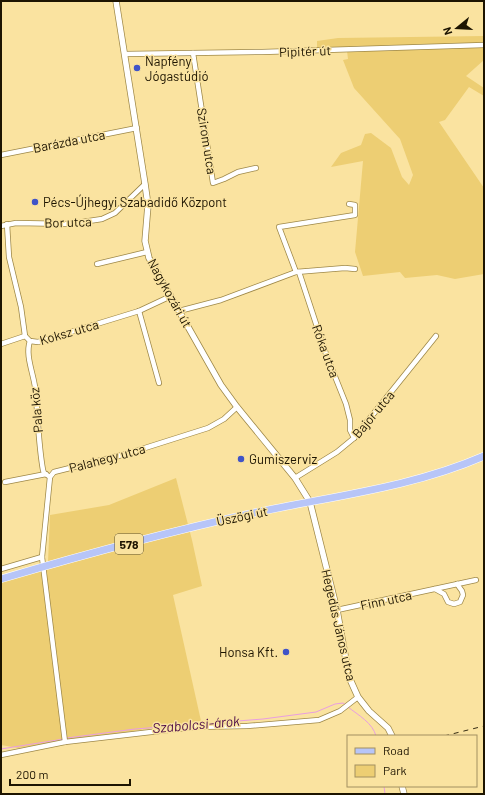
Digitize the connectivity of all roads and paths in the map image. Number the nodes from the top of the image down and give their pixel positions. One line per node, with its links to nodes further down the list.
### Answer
1 (117, 1): 4 (street, Nagykozári út)
2 (484, 45): 3 (street, Pipitér út)
3 (193, 53): 4 (street, Pipitér út); 7 (street, Szirom utca)
4 (125, 54): 5 (street, Nagykozári út)
5 (137, 128): 6 (street, Barázda utca); 8 (street, Nagykozári út)
6 (1, 155)
7 (256, 168)
8 (145, 184): 10 (street, Bor utca); 12 (street, Nagykozári út)
9 (349, 204): 15 (street, Róka utca)
10 (7, 224): 11 (street, Bor utca); 19 (street)
11 (1, 226)
12 (147, 252): 13 (street); 16 (street, Nagykozári út)
13 (97, 264)
14 (355, 269): 15 (street)
15 (298, 272): 17 (street); 25 (street, Róka utca)
16 (171, 296): 17 (street, Nagykozári út); 18 (street, Koksz utca)
17 (179, 311): 24 (street, Nagykozári út)
18 (139, 312): 21 (street, Koksz utca); 23 (street)
19 (25, 336): 21 (street, Koksz utca); 22 (street, Koksz utca)
20 (436, 336): 25 (street, Bajor utca)
21 (30, 341): 27 (street, Pala köz)
22 (1, 344)
23 (159, 383)
24 (237, 407): 27 (street, Palahegy utca); 28 (street, Nagykozári út)
25 (354, 438): 28 (street, Bajor utca)
26 (484, 456): 30 (main road, Üszögi út / 578)
27 (48, 475): 29 (street, Palahegy utca); 31 (street)
28 (295, 478): 30 (street, Nagykozári út)
29 (5, 482)
30 (310, 502): 32 (main road, Üszögi út / 578); 38 (street, Hegedűs János utca)
31 (42, 557): 32 (street); 33 (street)
32 (43, 566): 34 (main road, Üszögi út / 578); 41 (street)
33 (1, 568)
34 (1, 579)
35 (476, 580): 36 (street, Finn utca)
36 (457, 584): 37 (street, Finn utca); 37 (street)
37 (435, 589): 38 (street, Finn utca)
38 (336, 610): 39 (street, Hegedűs János utca)
39 (358, 696): 40 (street, Hegedűs János utca); 41 (street)
40 (392, 735)
41 (64, 740): 42 (street)
42 (1, 755)

